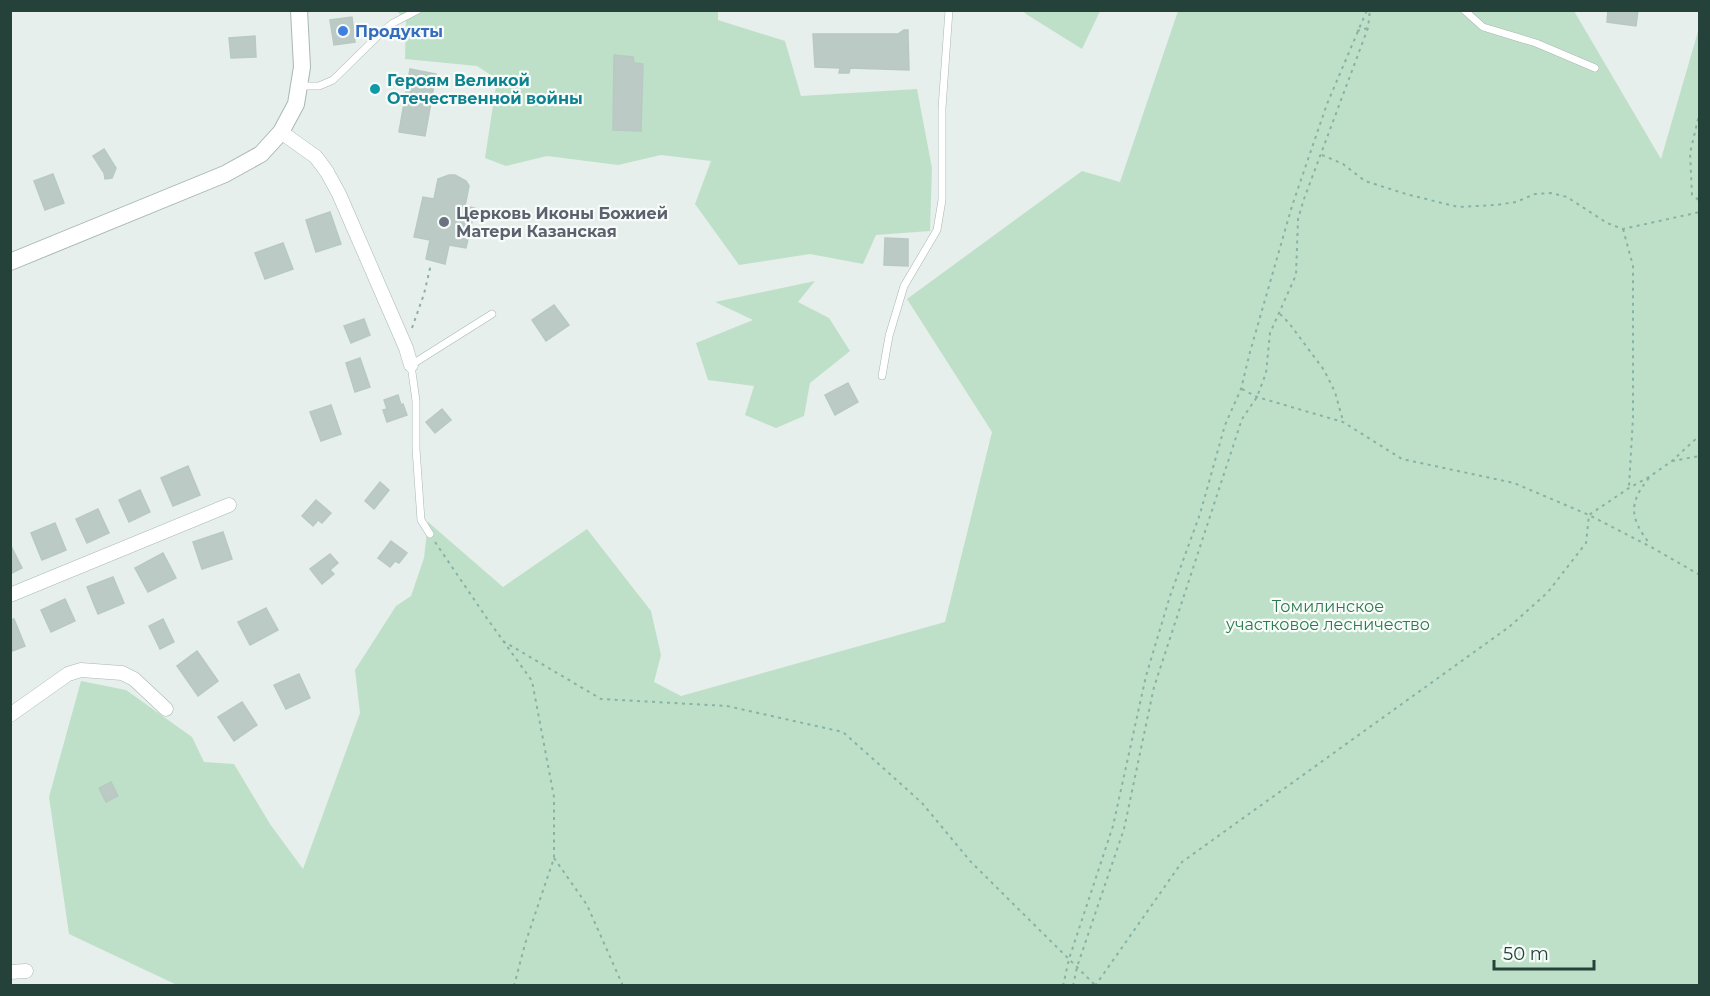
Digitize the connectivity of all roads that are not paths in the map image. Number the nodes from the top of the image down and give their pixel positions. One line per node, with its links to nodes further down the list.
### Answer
1 (299, 10): 6 (street)
2 (418, 10): 6 (lane)
3 (949, 10): 11 (lane)
4 (1464, 10): 5 (lane)
5 (1595, 68)
6 (300, 86): 7 (street)
7 (281, 132): 8 (street); 10 (street)
8 (10, 261)
9 (492, 314): 10 (lane)
10 (411, 365): 13 (lane)
11 (882, 376)
12 (229, 505): 14 (street)
13 (430, 534)
14 (10, 595)
15 (166, 709): 16 (street)
16 (10, 715)
17 (26, 971): 18 (street)
18 (10, 972)

